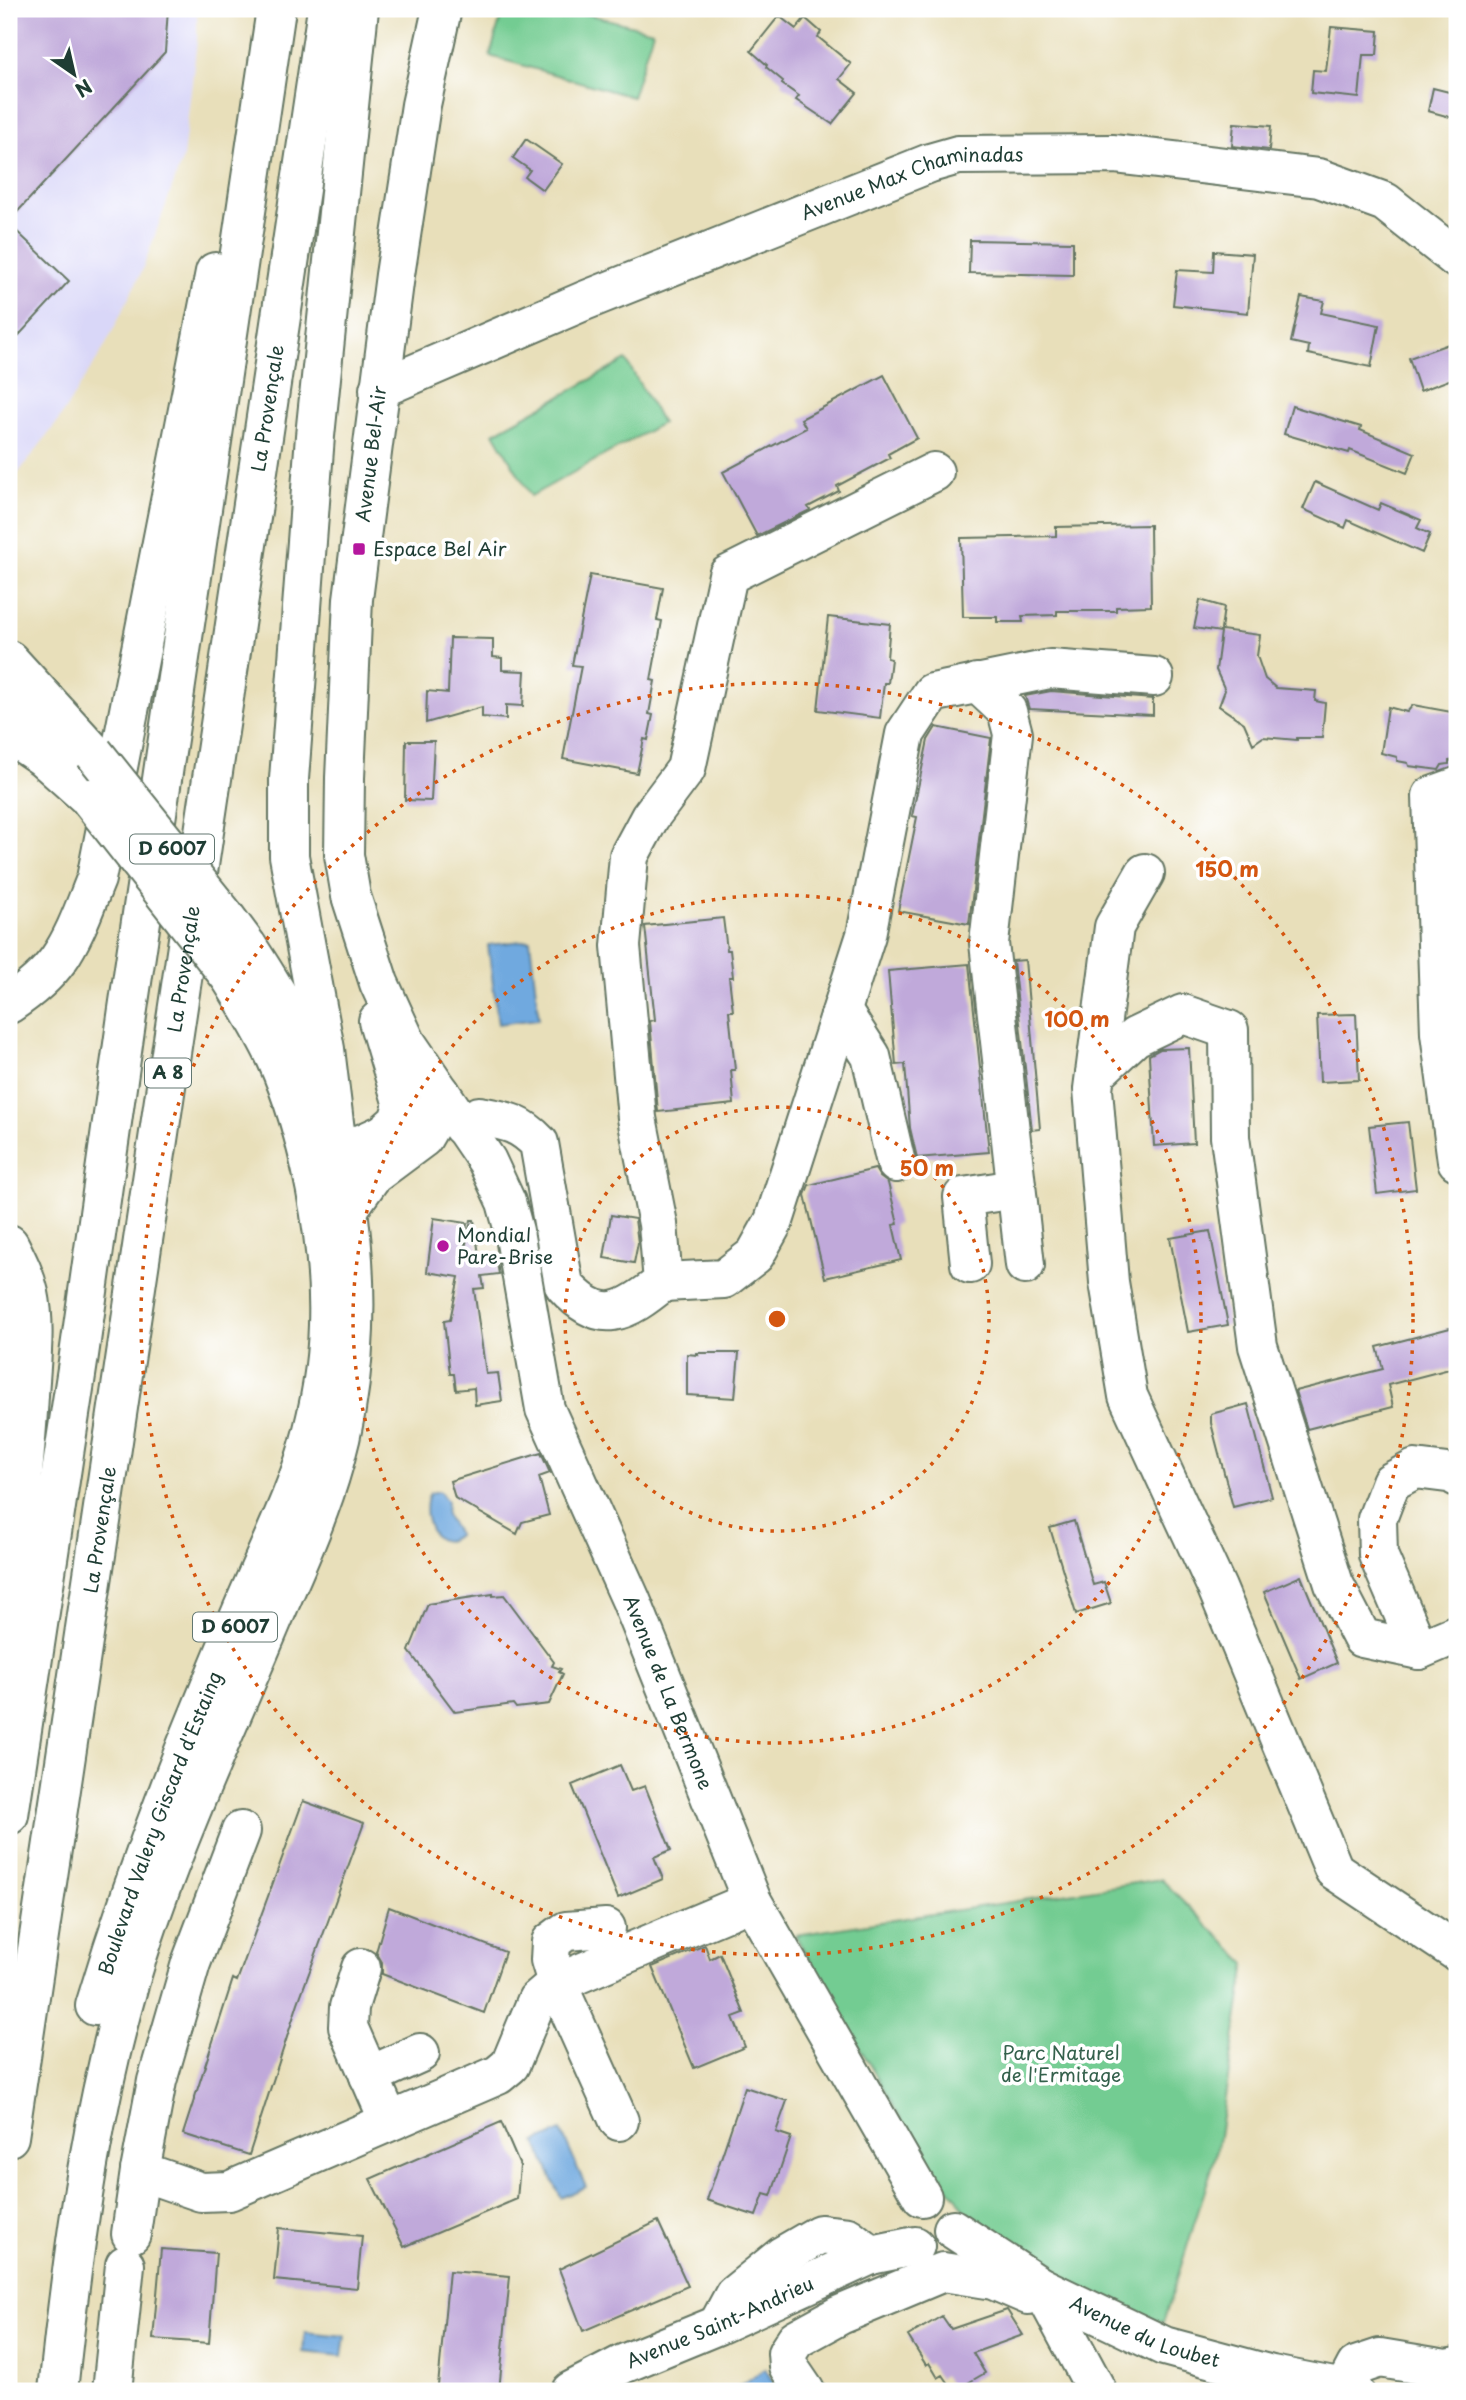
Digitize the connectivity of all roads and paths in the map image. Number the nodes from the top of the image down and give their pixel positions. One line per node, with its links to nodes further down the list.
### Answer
1 (270, 9): 20 (main road)
2 (276, 9): 40 (main road, A 8)
3 (327, 9): 51 (main road, La Provençale / A 8)
4 (359, 9): 25 (main road)
5 (442, 9): 7 (main road, Avenue Bel-Air)
6 (1457, 259): 7 (main road, Avenue Max Chaminadas)
7 (379, 389): 18 (main road, Avenue Bel-Air)
8 (934, 472): 35 (main road)
9 (9, 660): 17 (main road, D 6007, bridge)
10 (1154, 677): 11 (main road)
11 (977, 683): 21 (main road); 30 (main road)
12 (9, 701): 15 (main road, D 6007)
13 (9, 734): 15 (main road)
14 (1457, 787): 19 (main road)
15 (89, 798): 17 (main road, D 6007, bridge)
16 (1145, 873): 22 (main road)
17 (239, 962): 25 (main road, D 6007); 60 (main road, Boulevard Valery Giscard d'Estaing / D 6007)
18 (379, 984): 23 (main road, Avenue Bel-Air); 25 (main road, Avenue Bel-Air)
19 (1448, 986): 28 (main road)
20 (9, 1004)
21 (842, 1011): 29 (main road); 35 (main road)
22 (1095, 1074): 38 (main road); 44 (main road)
23 (440, 1093): 24 (main road, Avenue Bel-Air); 26 (main road)
24 (462, 1126): 27 (main road, Avenue de La Bermone); 35 (main road)
25 (337, 1147): 31 (main road, D 6007)
26 (395, 1161): 27 (main road); 31 (main road)
27 (487, 1161): 42 (main road, Avenue de La Bermone)
28 (1457, 1161)
29 (896, 1163)
30 (1016, 1189): 33 (main road); 34 (main road)
31 (347, 1211): 61 (main road, Boulevard Valery Giscard d'Estaing / D 6007)
32 (9, 1244): 39 (main road)
33 (970, 1264)
34 (1025, 1265)
35 (663, 1282)
36 (1457, 1477): 38 (main road)
37 (1457, 1634): 38 (main road)
38 (1419, 1650)
39 (9, 1684)
40 (9, 1815)
41 (241, 1831): 52 (main road)
42 (752, 1901): 46 (main road); 53 (main road, Avenue de La Bermone)
43 (606, 1928): 46 (main road)
44 (1457, 1952)
45 (361, 1968): 48 (main road)
46 (556, 1983): 49 (main road); 50 (main road)
47 (420, 2053): 48 (main road)
48 (369, 2076): 49 (main road)
49 (389, 2121): 52 (main road)
50 (619, 2121)
51 (9, 2137)
52 (140, 2171): 62 (main road)
53 (913, 2220): 54 (main road, Avenue Saint-Andrieu); 58 (main road, Avenue Saint-Andrieu)
54 (953, 2229): 55 (main road, Avenue du Loubet)
55 (1045, 2295): 57 (main road, Avenue du Loubet); 63 (main road); 64 (main road)
56 (1457, 2367): 59 (main road)
57 (1274, 2383): 59 (main road, Avenue du Loubet)
58 (578, 2389)
59 (1349, 2390)
60 (32, 2391)
61 (58, 2391)
62 (112, 2391)
63 (805, 2391)
64 (1097, 2391)

